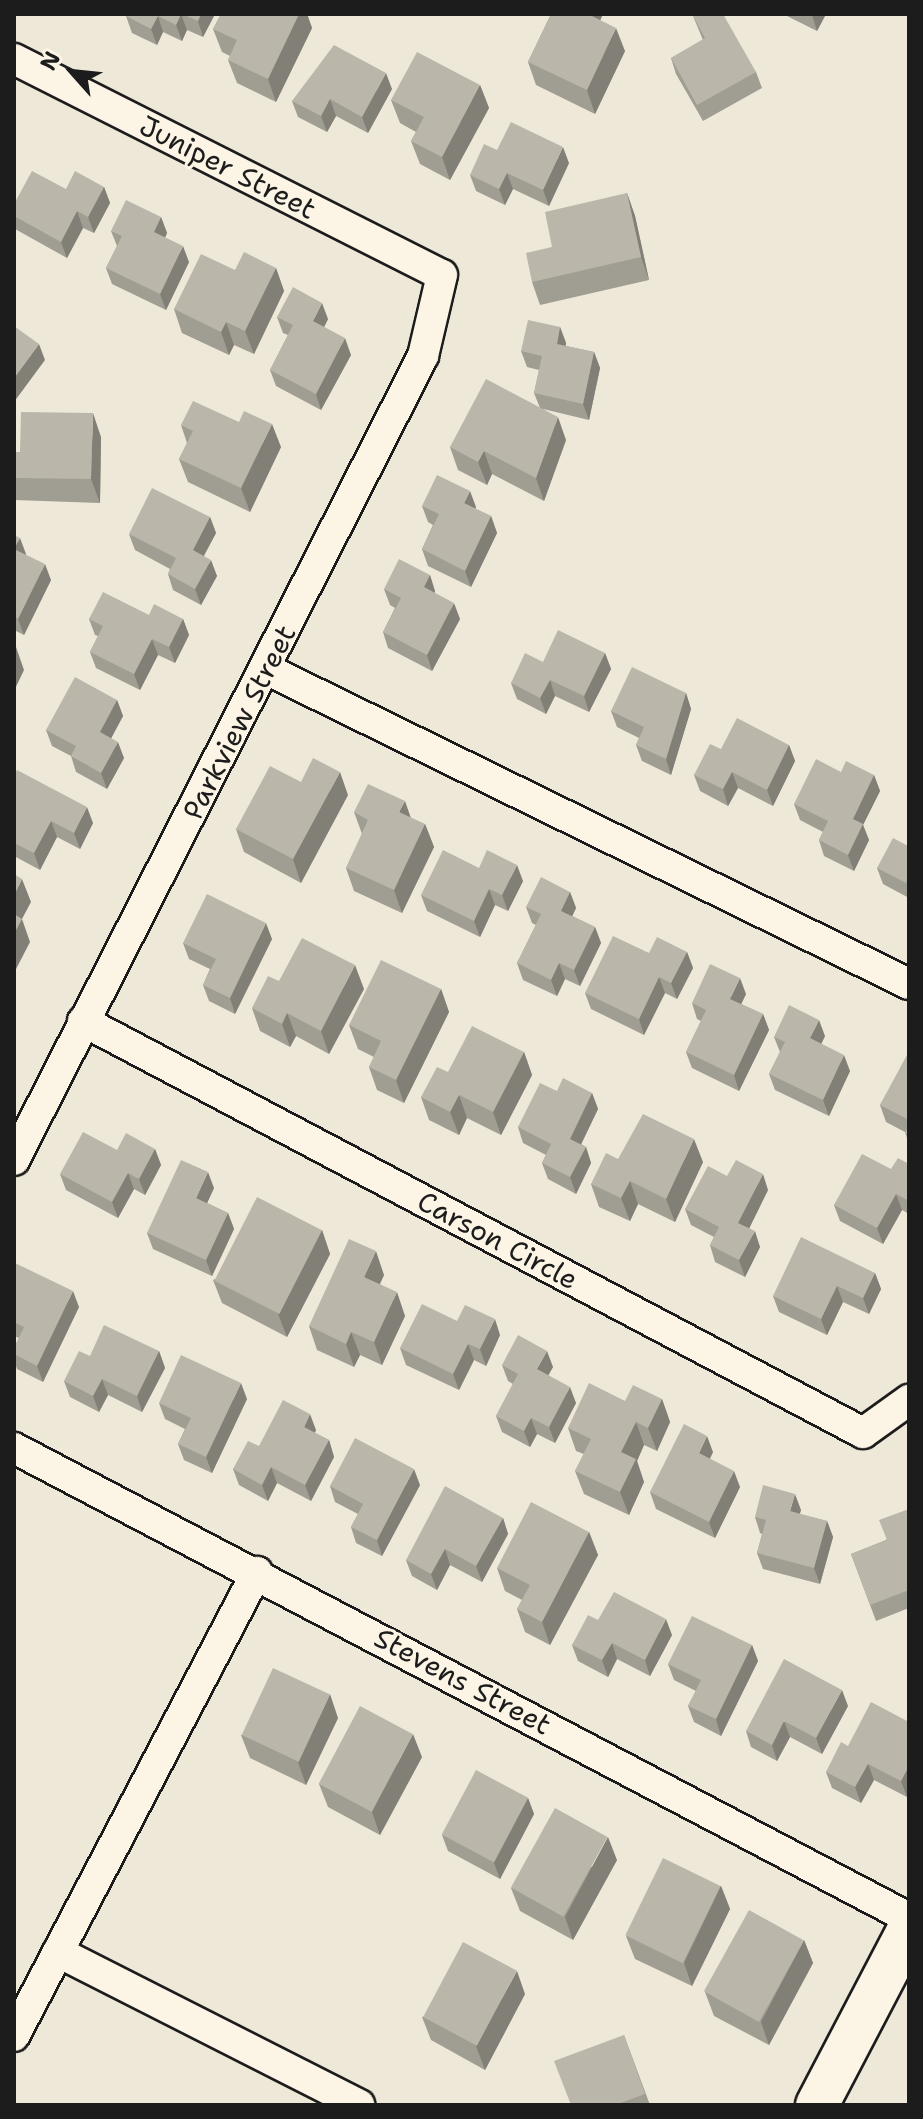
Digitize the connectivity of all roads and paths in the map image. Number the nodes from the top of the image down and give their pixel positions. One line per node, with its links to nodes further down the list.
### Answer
1 (14, 59): 2 (street, Juniper Street)
2 (442, 275): 3 (street, Parkview Street)
3 (268, 670): 4 (street); 5 (street, Parkview Street)
4 (909, 984)
5 (83, 1021): 6 (street, Parkview Street); 7 (street, Carson Circle)
6 (14, 1160)
7 (909, 1400)
8 (14, 1448): 9 (street, Stevens Street)
9 (257, 1572): 10 (street, Stevens Street); 12 (street)
10 (909, 1918)
11 (909, 1929): 15 (street)
12 (58, 1952): 13 (street); 14 (street)
13 (14, 2036)
14 (359, 2105)
15 (817, 2105)

